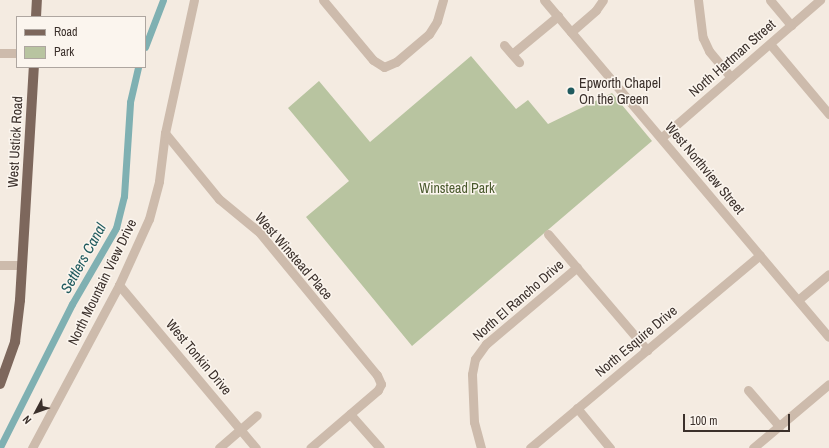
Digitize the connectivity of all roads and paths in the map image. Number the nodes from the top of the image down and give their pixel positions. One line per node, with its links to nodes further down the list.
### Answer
1 (37, 0): 10 (main road)
2 (194, 0): 23 (street, North Mountain View Drive)
3 (323, 0): 4 (street)
4 (442, 0)
5 (544, 0): 11 (street, West Northview Street)
6 (604, 0): 13 (street)
7 (698, 0): 21 (street)
8 (770, 0): 12 (street)
9 (820, 0): 12 (street, North Hartman Street)
10 (36, 16)
11 (558, 16): 13 (street, West Northview Street); 18 (street)
12 (791, 25): 14 (street, North Hartman Street)
13 (571, 32): 24 (street, West Northview Street)
14 (770, 44): 21 (street, North Hartman Street); 22 (street)
15 (504, 45): 18 (street)
16 (0, 52): 17 (street)
17 (16, 54)
18 (512, 54): 19 (street)
19 (519, 62)
20 (34, 68): 28 (main road, West Ustick Road)
21 (732, 77): 24 (street, North Hartman Street)
22 (829, 114)
23 (165, 133): 31 (street, North Mountain View Drive); 39 (street, West Winstead Place)
24 (661, 138): 26 (street, West Northview Street)
25 (548, 234): 29 (street)
26 (760, 255): 32 (street, West Northview Street); 34 (street, North Esquire Drive)
27 (0, 265): 28 (street)
28 (22, 265): 35 (main road, West Ustick Road)
29 (577, 267): 34 (street); 48 (street, North El Rancho Drive)
30 (829, 274): 32 (street)
31 (118, 285): 42 (street, West Tonkin Drive); 43 (street, North Mountain View Drive)
32 (798, 300): 33 (street, West Northview Street)
33 (829, 337)
34 (647, 350): 38 (street, North Esquire Drive)
35 (0, 384)
36 (829, 384): 41 (street)
37 (748, 390): 41 (street)
38 (577, 408): 49 (street, North Esquire Drive); 50 (street)
39 (350, 414): 46 (street); 47 (street)
40 (258, 415): 42 (street)
41 (779, 426): 51 (street)
42 (241, 429): 44 (street); 45 (street, West Tonkin Drive)
43 (32, 448)
44 (219, 448)
45 (256, 448)
46 (310, 448)
47 (380, 448)
48 (481, 448)
49 (530, 448)
50 (610, 448)
51 (753, 448)

